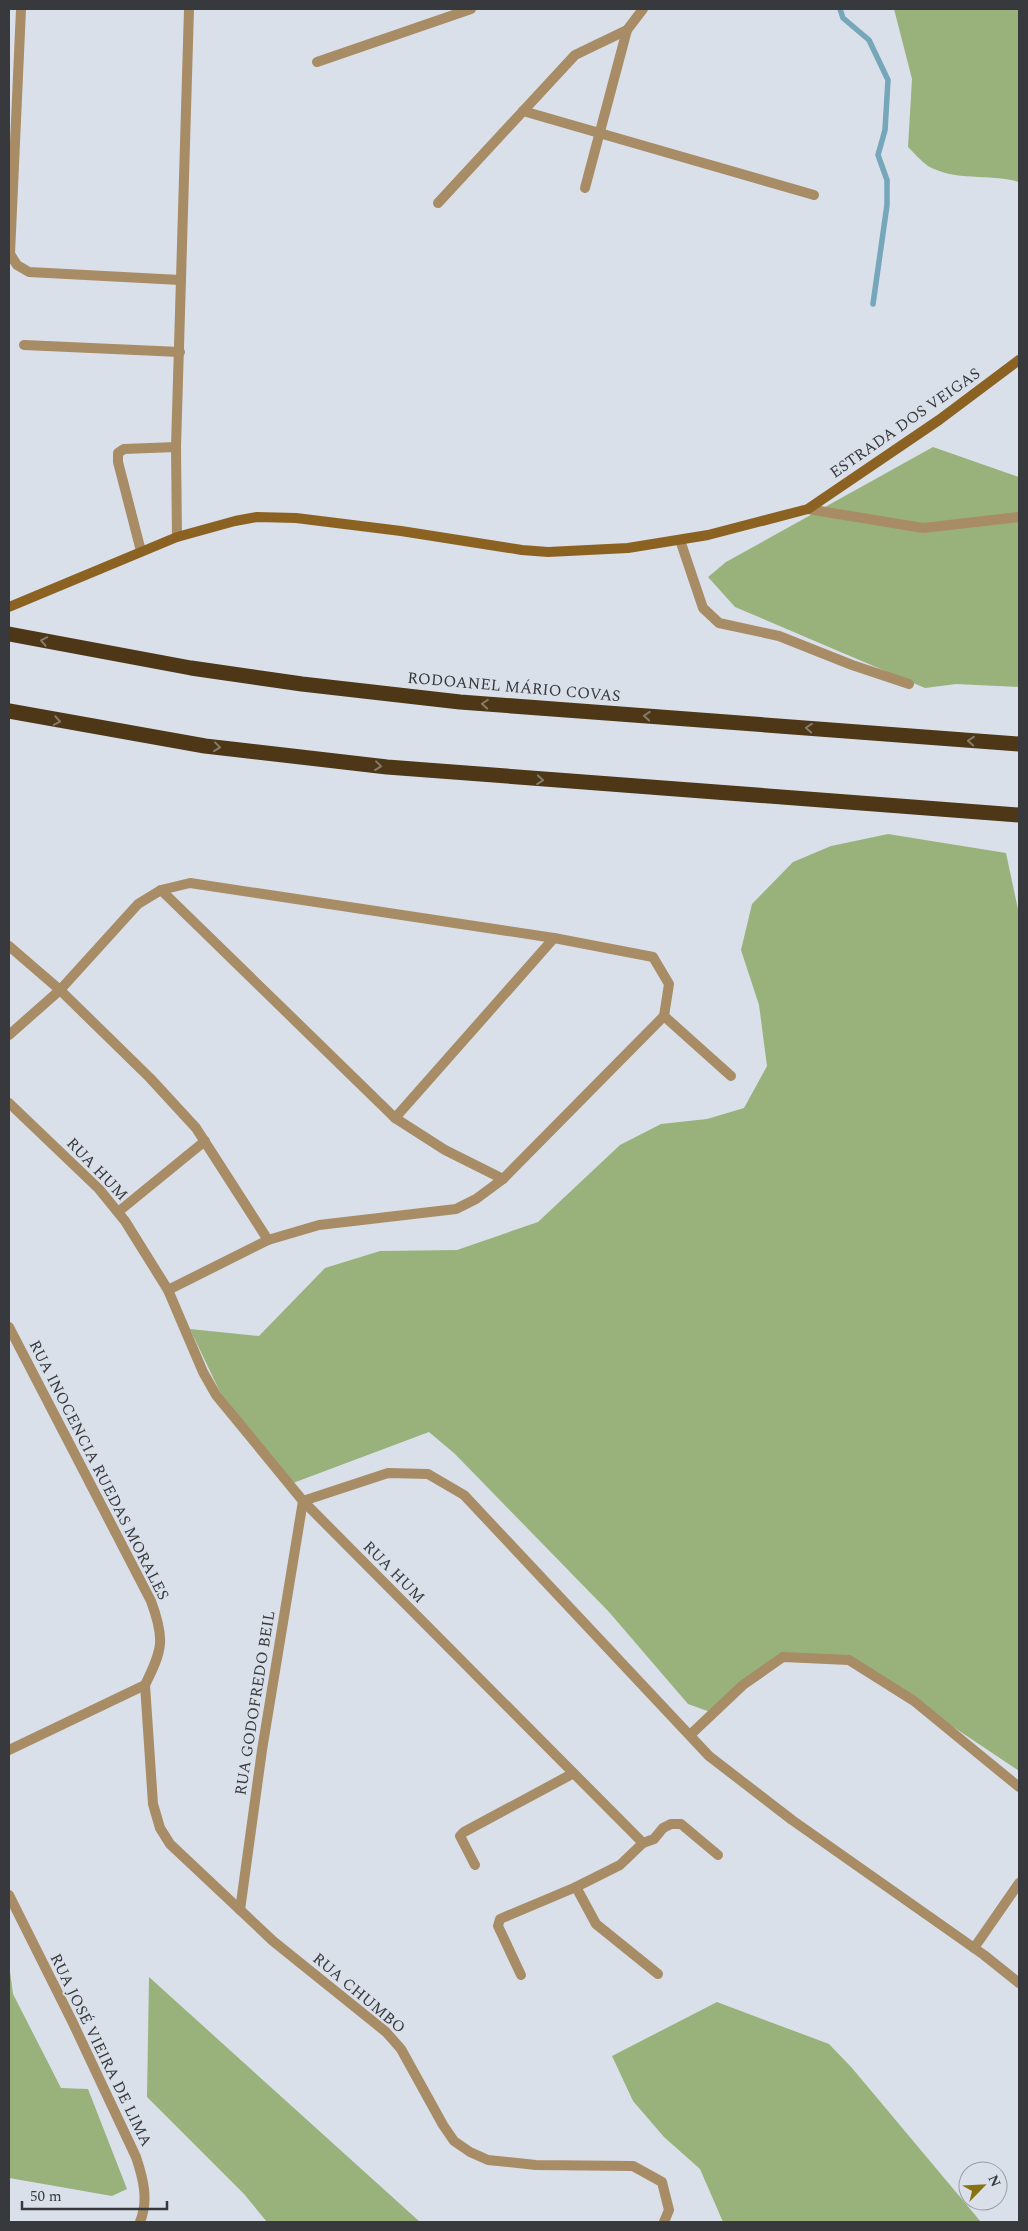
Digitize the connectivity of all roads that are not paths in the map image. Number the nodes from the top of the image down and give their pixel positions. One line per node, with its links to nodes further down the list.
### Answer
1 (21, 9): 12 (street)
2 (189, 9): 12 (street)
3 (471, 9): 6 (street)
4 (643, 9): 5 (street)
5 (627, 30): 7 (street); 8 (street)
6 (317, 62)
7 (524, 111): 8 (street); 11 (street)
8 (599, 132): 9 (street); 10 (street)
9 (585, 188)
10 (814, 194)
11 (438, 203)
12 (180, 280): 14 (street)
13 (24, 345): 14 (street)
14 (180, 352): 16 (street)
15 (1019, 360): 17 (street, ESTRADA DOS VEIGAS)
16 (176, 447): 19 (street); 21 (street)
17 (808, 509): 18 (street); 20 (street, ESTRADA DOS VEIGAS)
18 (1019, 517)
19 (177, 537): 20 (street, ESTRADA DOS VEIGAS); 21 (street, ESTRADA DOS VEIGAS)
20 (680, 540): 24 (street)
21 (141, 551): 22 (street, ESTRADA DOS VEIGAS)
22 (9, 607)
23 (9, 634): 26 (highway, RODOANEL MÁRIO COVAS, one-way to 23)
24 (909, 684)
25 (9, 711): 27 (highway, one-way to 27)
26 (1019, 744)
27 (1019, 815)
28 (161, 890): 29 (street); 31 (street); 36 (street)
29 (554, 938): 32 (street); 36 (street)
30 (9, 946): 31 (street)
31 (60, 990): 33 (street); 37 (street)
32 (664, 1016): 34 (street); 38 (street)
33 (9, 1034)
34 (731, 1076)
35 (9, 1103): 39 (street, RUA HUM)
36 (395, 1118): 38 (street)
37 (205, 1141): 39 (street); 40 (street)
38 (502, 1180): 40 (street)
39 (118, 1212): 41 (street, RUA HUM)
40 (268, 1240): 41 (street)
41 (168, 1290): 43 (street, RUA HUM)
42 (9, 1327): 44 (street, RUA INOCENCIA RUEDAS MORALES)
43 (302, 1501): 45 (street); 47 (street, RUA HUM); 55 (street, RUA GODOFREDO BEIL)
44 (145, 1685): 46 (street); 55 (street, RUA CHUMBO)
45 (690, 1735): 48 (street); 56 (street)
46 (9, 1750)
47 (572, 1774): 49 (street, RUA HUM); 51 (street)
48 (1019, 1787)
49 (643, 1843): 50 (street); 53 (street)
50 (718, 1855)
51 (475, 1865)
52 (1019, 1883): 56 (street)
53 (576, 1887): 57 (street); 58 (street)
54 (9, 1895): 60 (street, RUA JOSÉ VIEIRA DE LIMA)
55 (240, 1910): 61 (street, RUA CHUMBO)
56 (974, 1948): 59 (street)
57 (658, 1974)
58 (521, 1975)
59 (1019, 1983)
60 (140, 2222)
61 (664, 2222)

